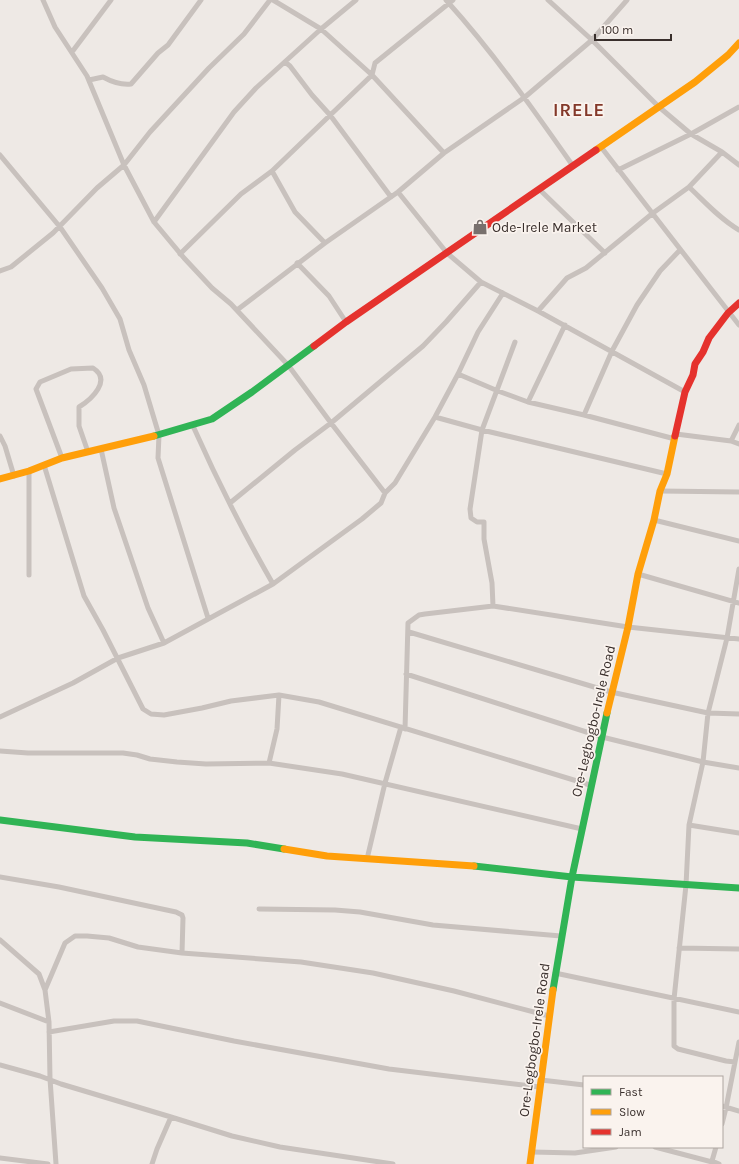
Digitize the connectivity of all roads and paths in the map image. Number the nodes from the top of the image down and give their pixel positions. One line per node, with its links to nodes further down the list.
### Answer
1 (43, 0): 13 (street)
2 (111, 0): 13 (street)
3 (200, 0): 16 (street)
4 (270, 0): 26 (street)
5 (273, 0): 10 (street)
6 (356, 0): 10 (street)
7 (548, 0): 11 (street)
8 (626, 0): 11 (street)
9 (449, 1): 15 (street); 17 (street)
10 (321, 29): 14 (street); 15 (street)
11 (592, 40): 17 (street); 18 (street)
12 (739, 43): 18 (street)
13 (72, 52): 16 (street)
14 (285, 62): 20 (street); 36 (street)
15 (372, 75): 20 (street); 24 (street)
16 (89, 80): 26 (street)
17 (525, 97): 24 (street); 28 (street)
18 (659, 107): 21 (street); 22 (street)
19 (739, 107): 21 (street)
20 (330, 115): 30 (street); 34 (street)
21 (691, 134): 23 (street); 29 (street)
22 (601, 147): 28 (street); 29 (street)
23 (722, 152): 27 (street); 31 (street)
24 (444, 153): 33 (street)
25 (0, 155): 37 (street)
26 (124, 165): 36 (street); 37 (street)
27 (739, 165)
28 (573, 166): 32 (street)
29 (618, 170): 35 (street)
30 (272, 171): 39 (street); 43 (street)
31 (689, 187): 35 (street); 38 (street)
32 (540, 190): 41 (street); 42 (street)
33 (398, 192): 34 (street); 41 (street)
34 (391, 197): 39 (street)
35 (653, 213): 40 (street); 42 (street)
36 (154, 222): 43 (street)
37 (60, 227): 45 (street); 68 (street)
38 (739, 230)
39 (325, 242): 44 (street)
40 (680, 250): 51 (street); 56 (street)
41 (447, 253): 46 (street); 52 (street)
42 (605, 253): 50 (street)
43 (180, 254): 49 (street)
44 (296, 263): 49 (street); 52 (street)
45 (0, 270)
46 (481, 282): 47 (street); 64 (street)
47 (503, 293): 50 (street); 58 (street)
48 (739, 303): 51 (street, Ore-Legbogbo-Irele Road)
49 (237, 310): 57 (street)
50 (538, 311): 53 (street)
51 (728, 313): 54 (street); 60 (street, Ore-Legbogbo-Irele Road)
52 (346, 322): 57 (street)
53 (565, 326): 56 (street); 61 (street)
54 (739, 326)
55 (515, 342): 59 (street)
56 (612, 351): 60 (street); 62 (street)
57 (288, 365): 64 (street); 66 (street)
58 (458, 374): 59 (street); 63 (street)
59 (498, 391): 61 (street); 67 (street)
60 (685, 392): 70 (street, Ore-Legbogbo-Irele Road)
61 (528, 402): 62 (street)
62 (584, 415): 70 (street)
63 (435, 417): 67 (street); 83 (street)
64 (331, 423): 83 (street); 84 (street)
65 (739, 425): 71 (street)
66 (193, 426): 68 (street); 84 (street)
67 (482, 430): 78 (street); 93 (street)
68 (159, 435): 73 (street); 94 (street)
69 (0, 436): 79 (street)
70 (675, 436): 71 (street); 78 (street, Ore-Legbogbo-Irele Road)
71 (731, 441): 72 (street)
72 (739, 444)
73 (101, 448): 74 (street); 99 (street)
74 (88, 452): 75 (street); 75 (street)
75 (62, 458): 76 (street)
76 (44, 466): 77 (street); 100 (street)
77 (28, 471): 79 (street); 89 (street)
78 (667, 474): 81 (street, Ore-Legbogbo-Irele Road)
79 (14, 476): 80 (street)
80 (0, 479)
81 (660, 490): 82 (street); 85 (street, Ore-Legbogbo-Irele Road)
82 (739, 492)
83 (385, 493): 90 (street)
84 (230, 503): 90 (street)
85 (654, 520): 86 (street); 88 (street, Ore-Legbogbo-Irele Road)
86 (739, 541)
87 (739, 569): 91 (street)
88 (638, 574): 91 (street); 95 (street, Ore-Legbogbo-Irele Road)
89 (29, 575)
90 (273, 584): 94 (street)
91 (733, 601): 92 (street); 97 (street)
92 (739, 603)
93 (493, 606): 95 (street); 96 (street)
94 (208, 618): 99 (street)
95 (628, 627): 97 (street); 102 (street, Ore-Legbogbo-Irele Road)
96 (409, 632): 101 (street); 102 (street)
97 (727, 638): 98 (street); 104 (street)
98 (739, 639)
99 (164, 643): 100 (street)
100 (118, 658): 103 (street); 106 (street)
101 (406, 674): 107 (street); 108 (street)
102 (611, 692): 104 (street); 108 (street, Ore-Legbogbo-Irele Road)
103 (279, 696): 107 (street); 111 (street)
104 (708, 713): 105 (street); 110 (street)
105 (739, 714)
106 (0, 717)
107 (403, 728): 113 (street); 114 (street)
108 (602, 737): 110 (street); 114 (street, Ore-Legbogbo-Irele Road)
109 (0, 751): 111 (street)
110 (703, 762): 112 (street); 116 (street)
111 (269, 763): 113 (street)
112 (739, 768)
113 (385, 784): 117 (street); 119 (street)
114 (590, 785): 117 (street, Ore-Legbogbo-Irele Road)
115 (0, 822): 119 (street)
116 (689, 825): 118 (street); 122 (street)
117 (582, 829): 120 (street, Ore-Legbogbo-Irele Road)
118 (739, 833)
119 (367, 858): 120 (street)
120 (572, 876): 122 (street); 125 (street, Ore-Legbogbo-Irele Road)
121 (0, 877): 129 (street)
122 (686, 885): 123 (street); 127 (street)
123 (739, 888)
124 (260, 909): 125 (street)
125 (561, 936): 130 (street, Ore-Legbogbo-Irele Road)
126 (0, 940): 131 (street)
127 (679, 948): 128 (street); 132 (street)
128 (739, 949)
129 (182, 953): 131 (street); 135 (street)
130 (555, 973): 132 (street); 135 (street, Ore-Legbogbo-Irele Road)
131 (45, 990): 136 (street)
132 (674, 999): 134 (street); 139 (street)
133 (0, 1003): 136 (street)
134 (739, 1012)
135 (549, 1016): 142 (street, Ore-Legbogbo-Irele Road)
136 (49, 1022): 137 (street)
137 (49, 1032): 141 (street); 144 (street)
138 (739, 1042): 139 (street)
139 (735, 1062): 145 (street)
140 (0, 1065): 141 (street)
141 (50, 1079): 147 (street); 155 (street)
142 (541, 1080): 143 (street); 144 (street, Ore-Legbogbo-Irele Road)
143 (583, 1085)
144 (540, 1087): 151 (street, Ore-Legbogbo-Irele Road)
145 (724, 1107): 146 (street)
146 (739, 1111)
147 (171, 1117): 156 (street); 157 (street)
148 (609, 1148): 151 (street)
149 (659, 1148): 153 (street)
150 (716, 1148): 153 (street)
151 (532, 1152): 158 (street, Ore-Legbogbo-Irele Road)
152 (0, 1158): 154 (street)
153 (712, 1162): 159 (street)
154 (48, 1164)
155 (56, 1164)
156 (152, 1164)
157 (393, 1164)
158 (530, 1164)
159 (719, 1164)

